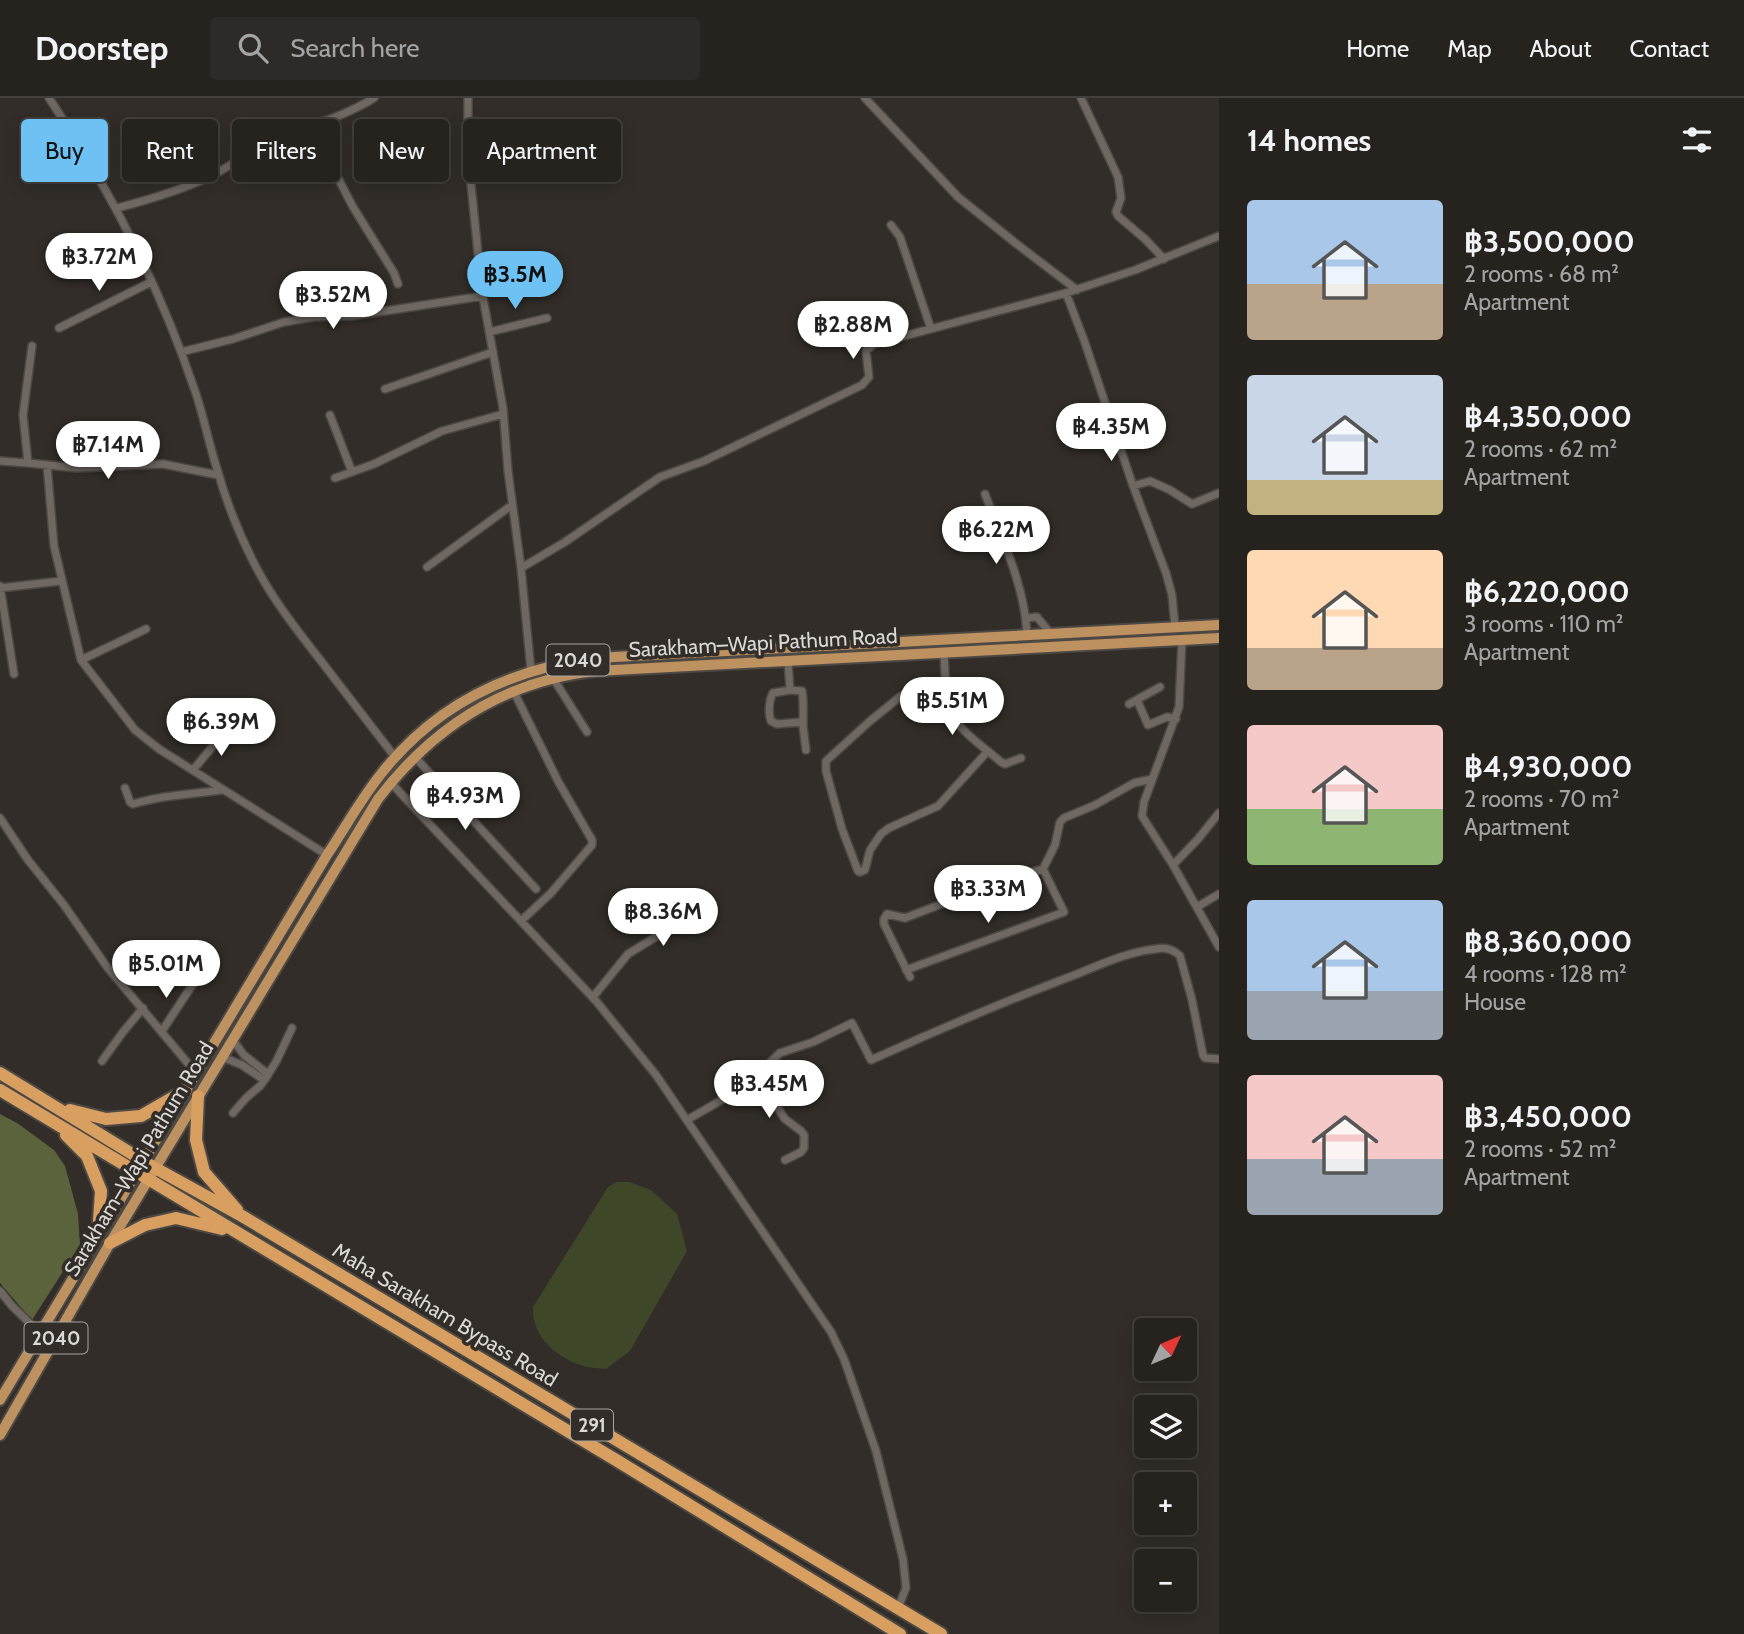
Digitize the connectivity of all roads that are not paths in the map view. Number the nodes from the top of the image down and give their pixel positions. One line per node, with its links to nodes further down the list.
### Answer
1 (49, 98): 6 (street)
2 (374, 98): 7 (street)
3 (468, 98): 19 (street)
4 (865, 98): 17 (street)
5 (1081, 98): 14 (street)
6 (63, 119)
7 (330, 119)
8 (232, 163): 11 (street)
9 (340, 181): 16 (street)
10 (101, 182): 11 (street)
11 (117, 208): 15 (street)
12 (891, 225): 22 (street)
13 (1219, 236): 14 (street)
14 (1164, 258): 17 (street)
15 (151, 282): 21 (street); 25 (street)
16 (398, 284)
17 (1077, 290): 18 (street)
18 (1066, 293): 22 (street); 36 (street)
19 (483, 296): 23 (street); 25 (street)
20 (547, 318): 23 (street)
21 (59, 328)
22 (931, 329): 41 (street)
23 (489, 332): 26 (street)
24 (32, 346): 31 (street)
25 (181, 352): 34 (street)
26 (493, 352): 27 (street); 28 (street)
27 (385, 389)
28 (503, 414): 33 (street); 39 (street)
29 (330, 415): 33 (street)
30 (0, 461): 31 (street)
31 (28, 463): 32 (street)
32 (47, 465): 34 (street); 42 (street)
33 (352, 472): 35 (street)
34 (218, 475): 73 (street)
35 (335, 478)
36 (1133, 485): 37 (street); 46 (street)
37 (1219, 492)
38 (985, 494): 44 (street)
39 (512, 505): 40 (street); 41 (street)
40 (427, 567)
41 (521, 568): 57 (street)
42 (61, 581): 43 (street); 55 (street)
43 (0, 587): 58 (street)
44 (1026, 618): 48 (street); 49 (street)
45 (1219, 625): 46 (main road, Sarakham–Wapi Pathum Road)
46 (1178, 627): 48 (main road, Sarakham–Wapi Pathum Road / 2040)
47 (146, 629): 55 (street)
48 (1051, 634): 49 (main road, Sarakham–Wapi Pathum Road / 2040)
49 (1027, 635): 52 (main road, Sarakham–Wapi Pathum Road / 2040)
50 (1219, 638): 51 (main road, Sarakham–Wapi Pathum Road)
51 (1182, 640): 53 (main road, Sarakham–Wapi Pathum Road / 2040); 66 (street)
52 (846, 645): 54 (main road); 57 (main road, Sarakham–Wapi Pathum Road / 2040)
53 (944, 653): 54 (main road, Sarakham–Wapi Pathum Road / 2040); 60 (street)
54 (846, 658): 56 (main road, Sarakham–Wapi Pathum Road / 2040)
55 (81, 660): 75 (street)
56 (789, 661): 59 (main road, Sarakham–Wapi Pathum Road / 2040); 63 (street)
57 (531, 671): 73 (main road, Sarakham–Wapi Pathum Road / 2040)
58 (14, 674)
59 (553, 678): 62 (main road, Sarakham–Wapi Pathum Road / 2040); 69 (street)
60 (946, 682): 71 (street); 71 (street)
61 (1160, 687): 64 (street)
62 (513, 690): 72 (main road, Sarakham–Wapi Pathum Road / 2040); 91 (street)
63 (790, 690): 67 (street); 67 (street)
64 (1137, 700): 65 (street); 66 (street)
65 (1129, 704)
66 (1176, 719): 76 (street)
67 (803, 722): 70 (street)
68 (228, 728): 75 (street)
69 (587, 732)
70 (806, 750)
71 (988, 751): 74 (street)
72 (414, 756): 77 (main road, Sarakham–Wapi Pathum Road / 2040); 85 (street)
73 (395, 757): 82 (main road, Sarakham–Wapi Pathum Road / 2040)
74 (1021, 758)
75 (193, 771): 79 (street)
76 (1152, 779): 83 (street); 84 (street)
77 (391, 783): 90 (main road, Sarakham–Wapi Pathum Road / 2040); 91 (street)
78 (125, 788): 79 (street)
79 (223, 790): 82 (street)
80 (1219, 813): 83 (street)
81 (0, 818): 95 (street)
82 (327, 855): 89 (main road, Sarakham–Wapi Pathum Road / 2040)
83 (1173, 865): 88 (street)
84 (1043, 869): 84 (street)
85 (536, 889)
86 (1219, 894): 88 (street)
87 (685, 895): 94 (street)
88 (1197, 907): 92 (street)
89 (295, 909): 90 (main road); 103 (main road, Sarakham–Wapi Pathum Road / 2040)
90 (306, 917): 98 (main road, Sarakham–Wapi Pathum Road / 2040)
91 (521, 921): 94 (street)
92 (1219, 947)
93 (193, 984): 97 (street)
94 (593, 997): 111 (street)
95 (143, 1008): 97 (street); 101 (street)
96 (292, 1028): 105 (street)
97 (162, 1031): 103 (street)
98 (232, 1039): 99 (main road, Sarakham–Wapi Pathum Road / 2040); 105 (street)
99 (222, 1057): 105 (street); 107 (main road, Sarakham–Wapi Pathum Road / 2040)
100 (1219, 1059): 104 (street)
101 (102, 1061)
102 (0, 1073): 108 (highway, Maha Sarakham Bypass Road / 291)
103 (196, 1073): 107 (main road, Sarakham–Wapi Pathum Road / 2040)
104 (756, 1075): 111 (street); 112 (street)
105 (266, 1077): 109 (street)
106 (0, 1090): 110 (highway, Maha Sarakham Bypass Road / 291)
107 (192, 1093): 108 (highway); 113 (main road, Sarakham–Wapi Pathum Road / 2040); 114 (highway)
108 (56, 1106): 113 (highway, Maha Sarakham Bypass Road / 291)
109 (233, 1113)
110 (51, 1120): 113 (highway, Maha Sarakham Bypass Road / 291); 116 (highway)
111 (687, 1120): 121 (street)
112 (785, 1160)
113 (146, 1170): 114 (highway, Maha Sarakham Bypass Road / 291); 115 (highway, Maha Sarakham Bypass Road / 291); 116 (main road, Sarakham–Wapi Pathum Road / 2040)
114 (242, 1216): 121 (highway, Maha Sarakham Bypass Road / 291)
115 (236, 1232): 116 (highway); 122 (highway, Maha Sarakham Bypass Road / 291)
116 (104, 1240): 118 (main road, Sarakham–Wapi Pathum Road / 2040); 120 (main road, Sarakham–Wapi Pathum Road / 2040)
117 (0, 1291): 118 (street)
118 (40, 1332): 119 (main road, Sarakham–Wapi Pathum Road / 2040)
119 (0, 1399)
120 (1, 1433)
121 (898, 1608): 123 (highway, Maha Sarakham Bypass Road / 291)
122 (900, 1634)
123 (942, 1634)

